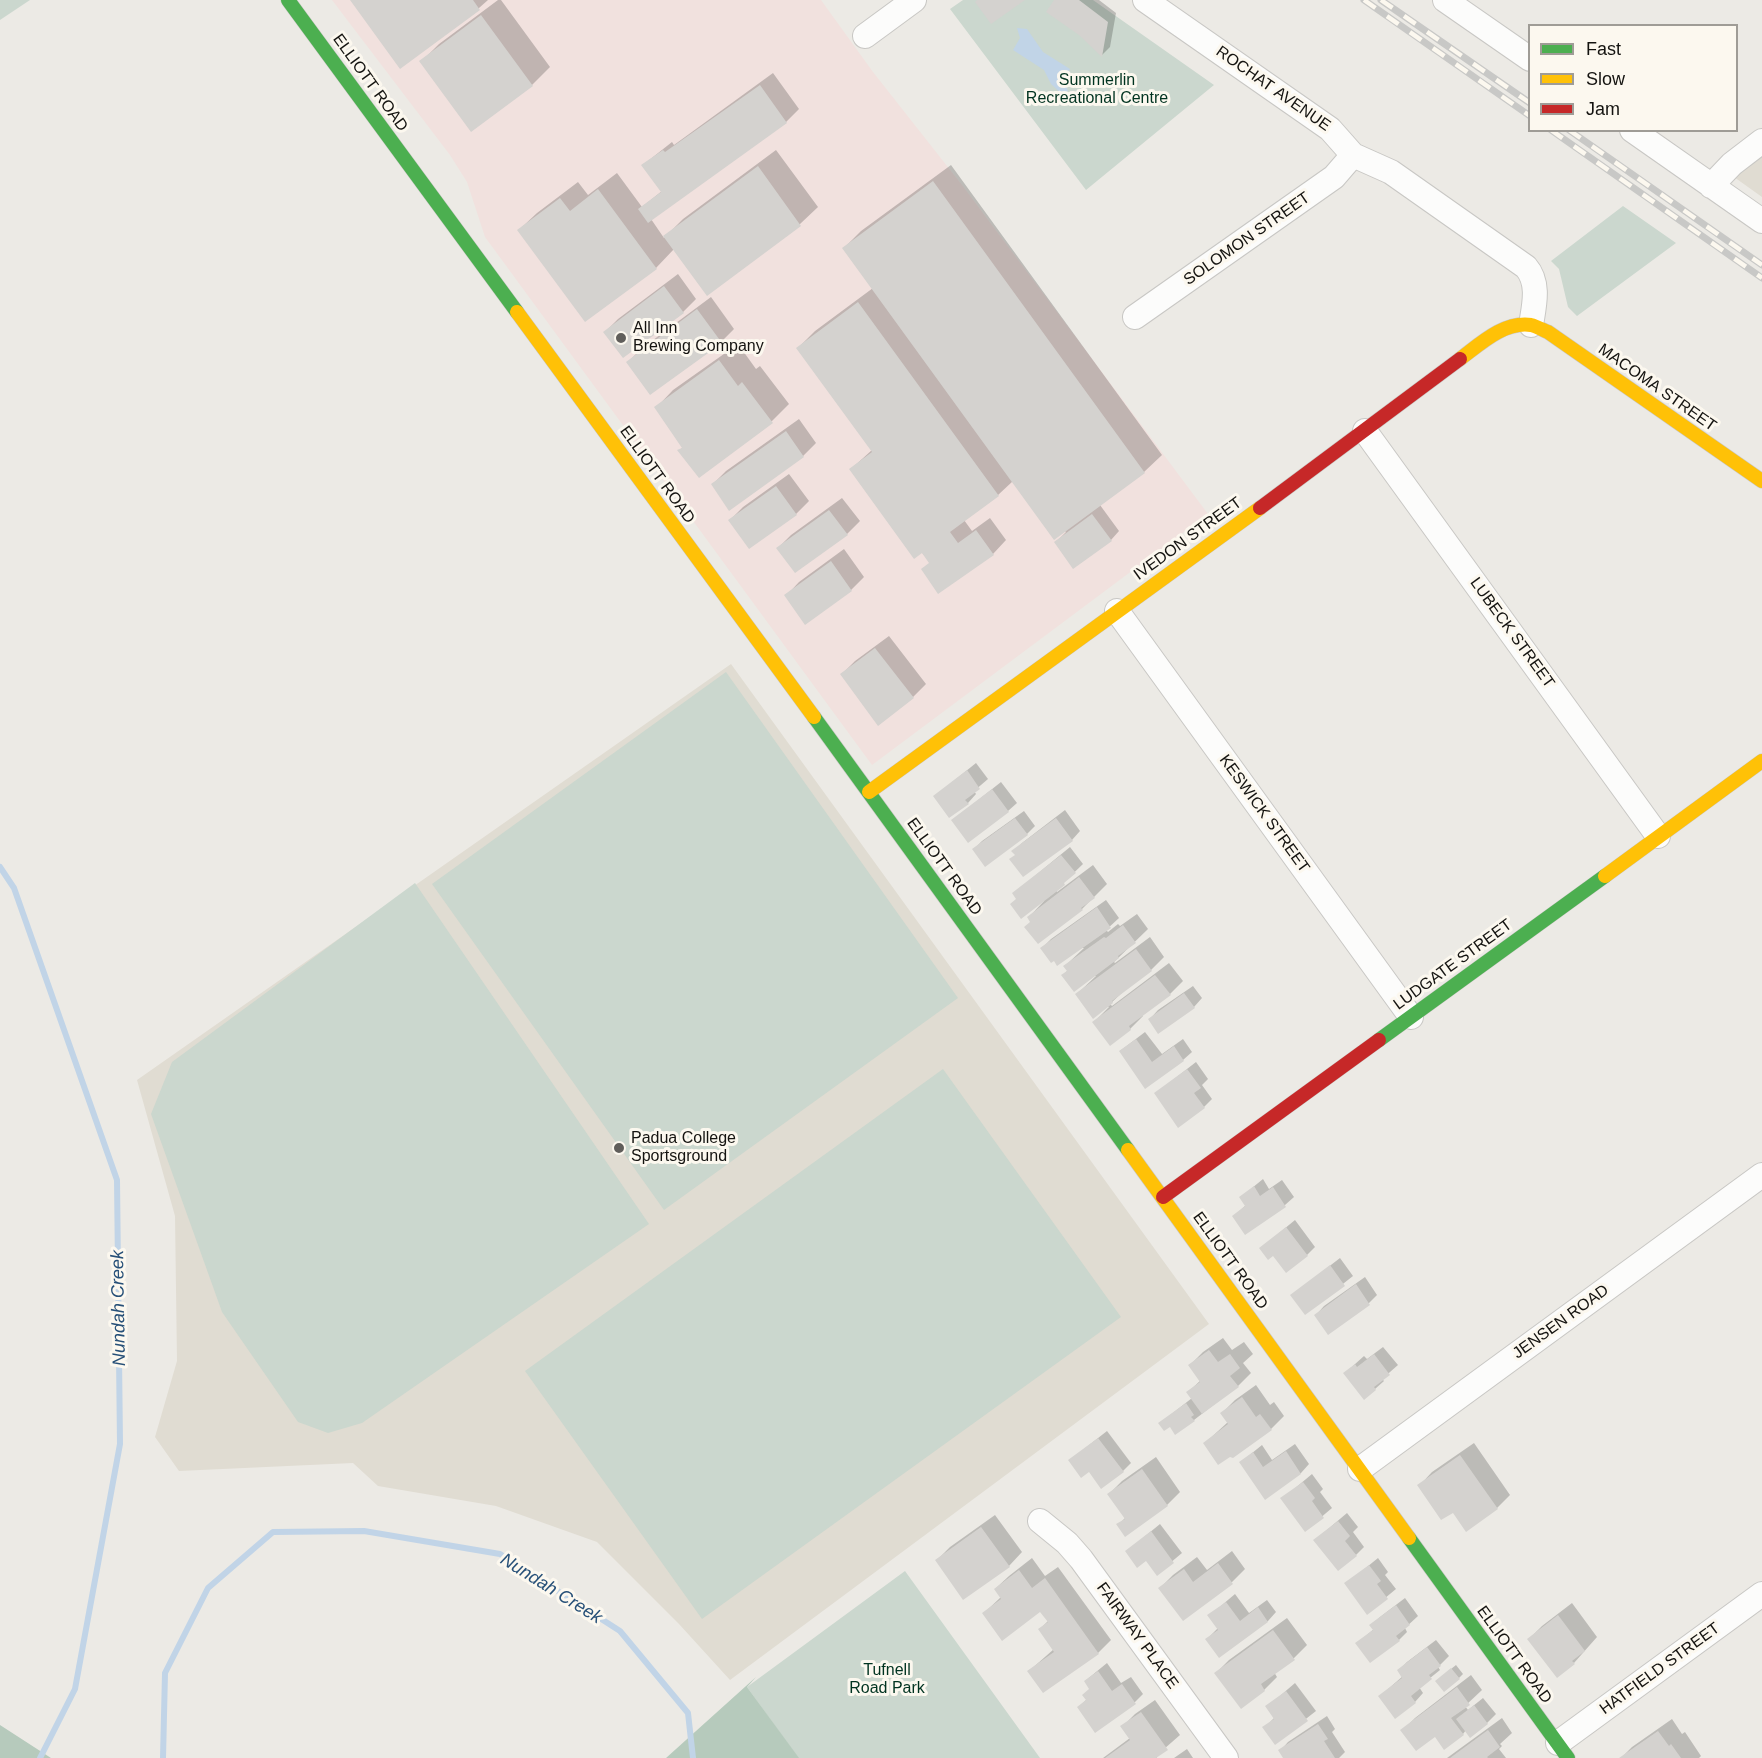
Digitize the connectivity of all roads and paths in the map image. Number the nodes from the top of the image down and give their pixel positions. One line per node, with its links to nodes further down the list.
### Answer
1 (288, 0): 18 (street, ELLIOTT ROAD)
2 (914, 0): 5 (street)
3 (1145, 0): 9 (street, ROCHAT AVENUE)
4 (1445, 0): 6 (street)
5 (865, 36)
6 (1528, 58)
7 (1635, 132): 10 (street)
8 (1762, 141): 10 (street)
9 (1353, 155): 12 (street, SOLOMON STREET); 13 (street, ROCHAT AVENUE)
10 (1711, 186): 11 (street)
11 (1762, 221)
12 (1135, 318)
13 (1531, 325): 14 (street, IVEDON STREET); 15 (street, MACOMA STREET)
14 (1365, 431): 16 (street, IVEDON STREET); 19 (street, LUBECK STREET)
15 (1762, 481)
16 (1117, 610): 18 (street, IVEDON STREET); 20 (street, KESWICK STREET)
17 (1762, 760): 19 (street, LUDGATE STREET)
18 (869, 792): 22 (street, ELLIOTT ROAD)
19 (1659, 836): 20 (street, LUDGATE STREET)
20 (1411, 1017): 22 (street, LUDGATE STREET)
21 (1762, 1175): 23 (street, JENSEN ROAD)
22 (1163, 1197): 23 (street, ELLIOTT ROAD)
23 (1360, 1469): 26 (street, ELLIOTT ROAD)
24 (1040, 1521): 27 (street, FAIRWAY PLACE)
25 (1762, 1594): 26 (street, HATFIELD STREET)
26 (1563, 1751)
27 (1226, 1758)

